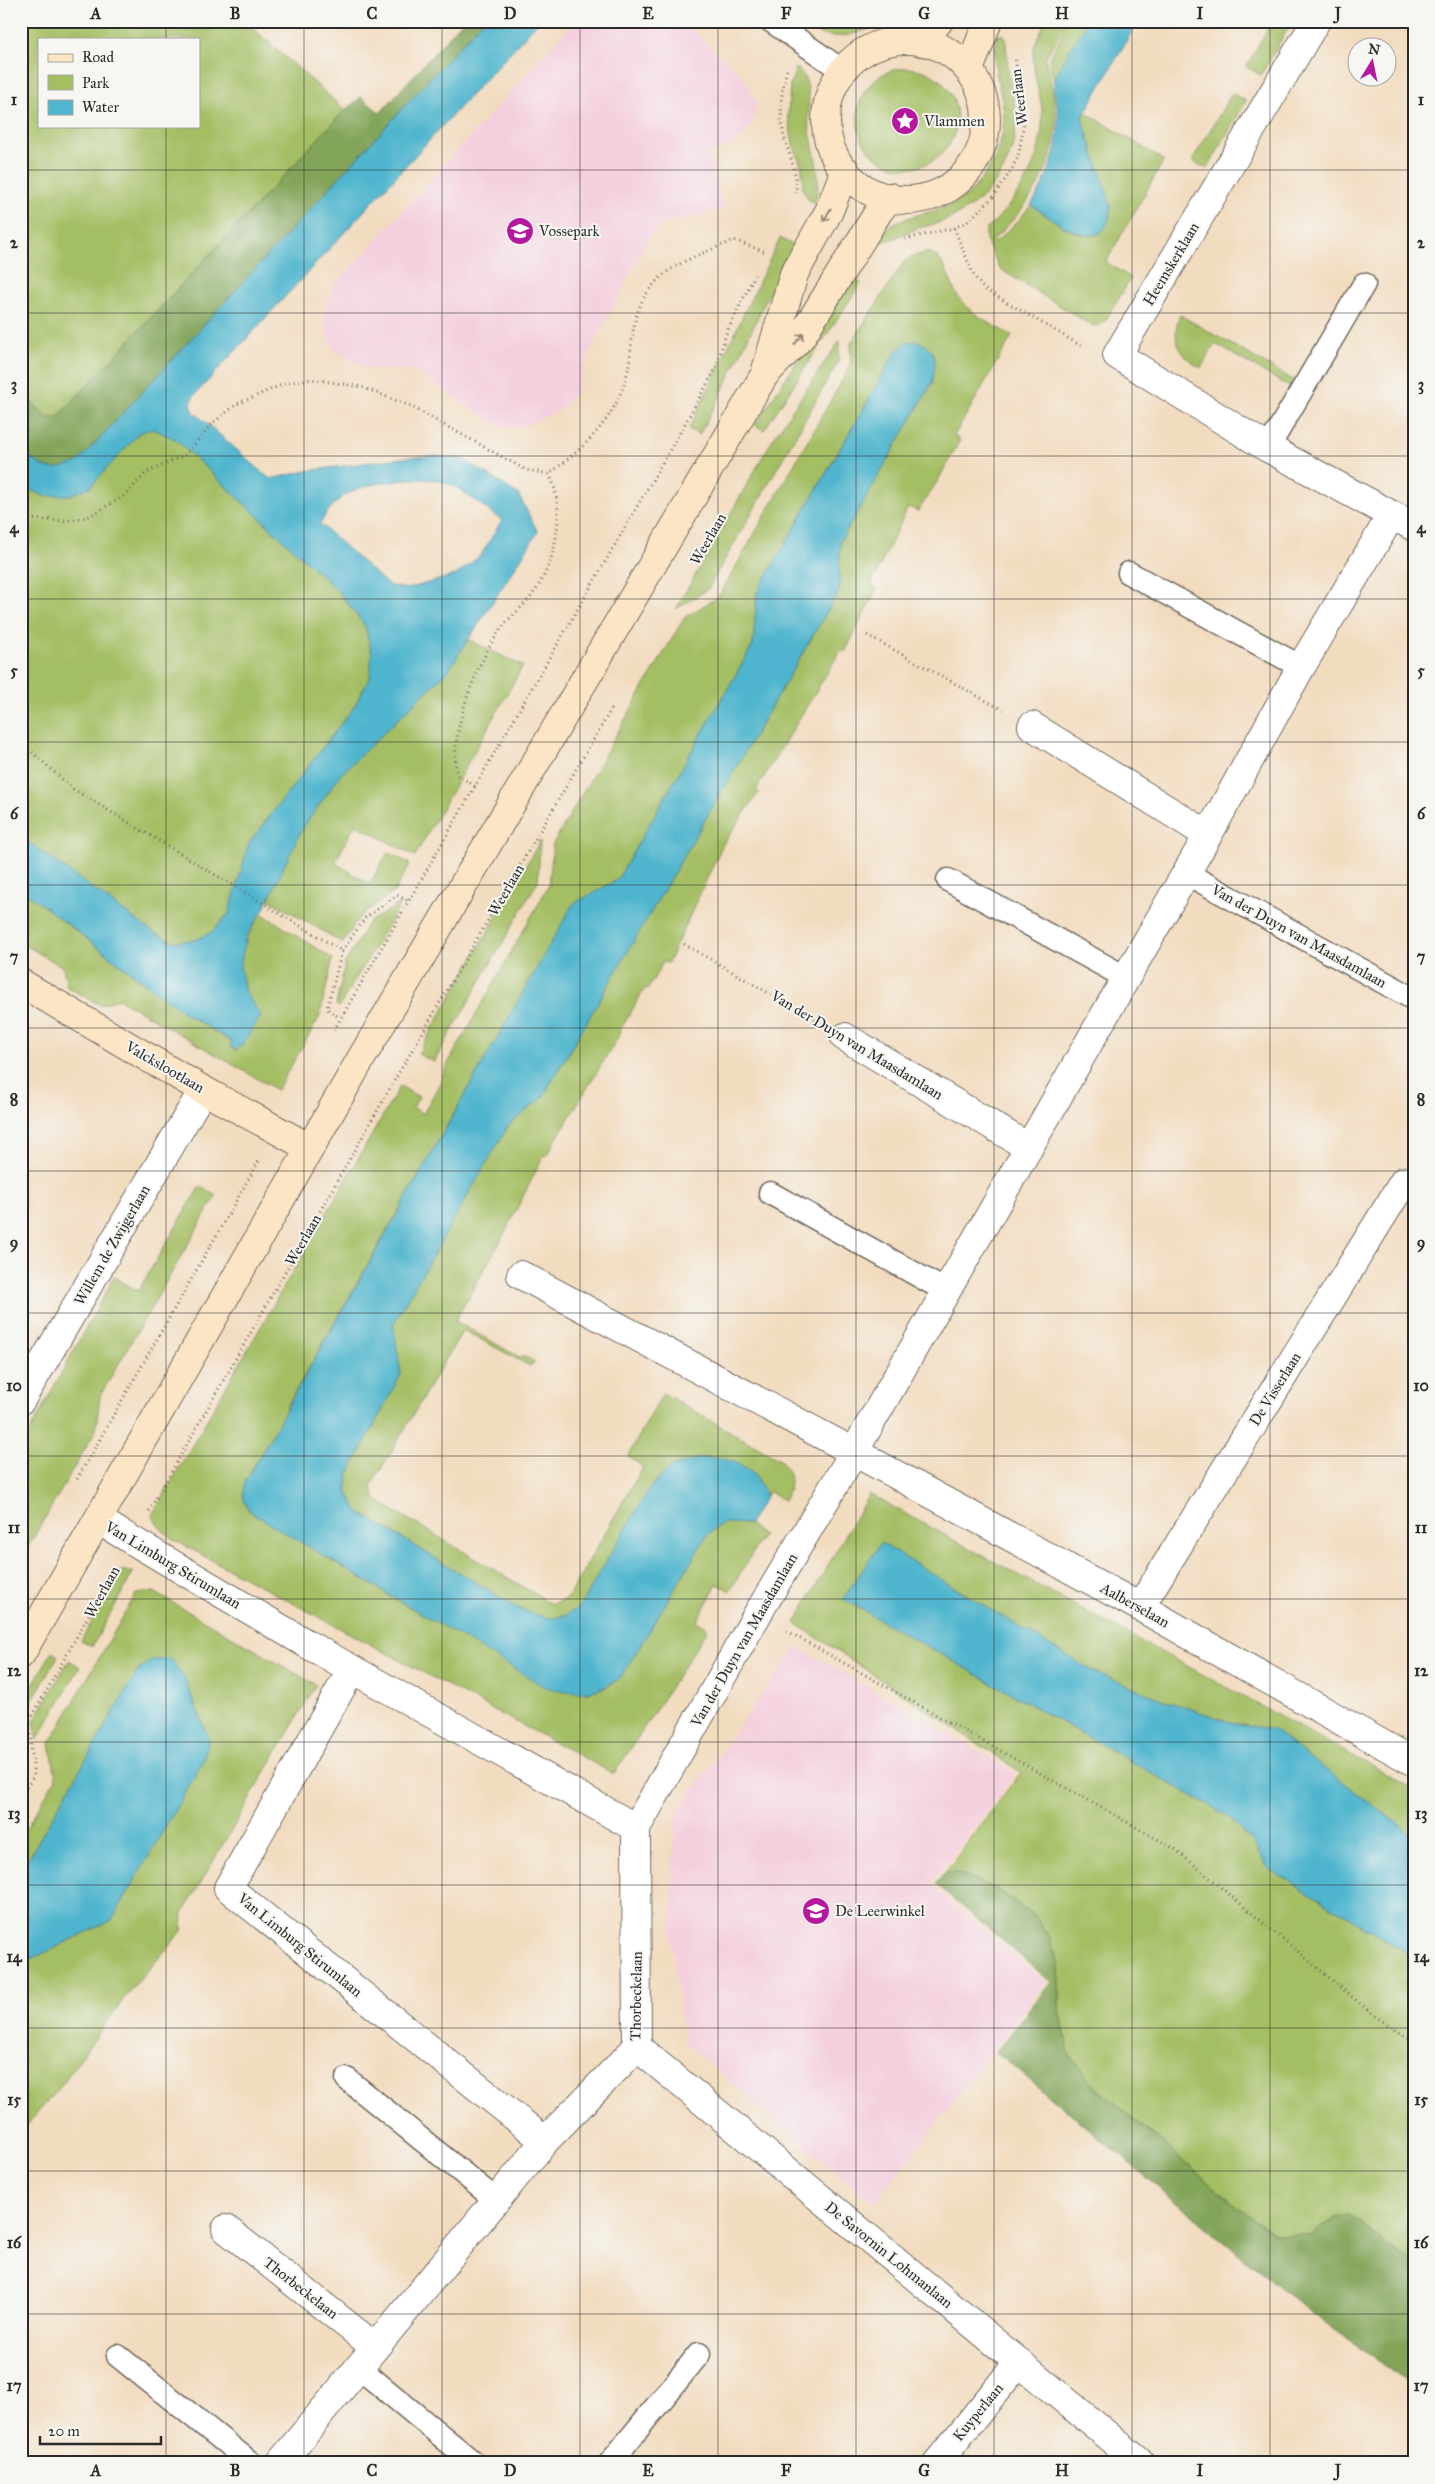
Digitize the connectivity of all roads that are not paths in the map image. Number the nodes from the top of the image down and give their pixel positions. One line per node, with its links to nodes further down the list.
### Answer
1 (771, 21): 6 (lane)
2 (988, 21): 5 (main road)
3 (1316, 21): 11 (street, Heemskerklaan)
4 (931, 32): 5 (main road); 6 (main road)
5 (969, 70): 8 (main road)
6 (843, 71): 7 (main road)
7 (845, 170): 8 (main road); 10 (main road, one-way to 10)
8 (890, 198): 10 (main road, one-way to 8)
9 (1364, 284): 11 (lane)
10 (765, 374): 25 (main road)
11 (1268, 448): 12 (street)
12 (1402, 522): 14 (street, Van der Duyn van Maasdamlaan)
13 (1129, 573): 14 (lane)
14 (1301, 667): 16 (street, Van der Duyn van Maasdamlaan)
15 (1032, 726): 16 (street)
16 (1208, 835): 17 (street, Van der Duyn van Maasdamlaan)
17 (1184, 872): 19 (street, Van der Duyn van Maasdamlaan); 21 (lane, Van der Duyn van Maasdamlaan)
18 (948, 880): 19 (lane)
19 (1125, 977): 24 (street, Van der Duyn van Maasdamlaan)
20 (21, 983): 23 (main road, Valckslootlaan)
21 (1414, 999)
22 (845, 1037): 24 (street, Van der Duyn van Maasdamlaan)
23 (203, 1090): 25 (main road, Valckslootlaan); 30 (street, Willem de Zwijgerlaan)
24 (1028, 1147): 29 (street, Van der Duyn van Maasdamlaan)
25 (310, 1148): 32 (main road)
26 (1414, 1187): 33 (street, De Visserlaan)
27 (770, 1193): 29 (lane)
28 (521, 1276): 31 (street)
29 (946, 1291): 31 (street, Van der Duyn van Maasdamlaan)
30 (21, 1400)
31 (854, 1452): 33 (street, Aalberselaan); 37 (street, Van der Duyn van Maasdamlaan)
32 (98, 1520): 34 (main road); 35 (street, Van Limburg Stirumlaan)
33 (1140, 1607): 36 (street, Aalberselaan)
34 (21, 1654)
35 (352, 1669): 37 (street, Van Limburg Stirumlaan); 40 (street, Van Limburg Stirumlaan)
36 (1414, 1762)
37 (636, 1828): 38 (street, Thorbeckelaan)
38 (637, 2047): 40 (street, Thorbeckelaan); 46 (street, De Savornin Lohmanlaan)
39 (346, 2079): 41 (lane)
40 (545, 2141): 41 (street, Thorbeckelaan)
41 (496, 2200): 45 (street, Thorbeckelaan)
42 (226, 2229): 45 (street, Thorbeckelaan)
43 (699, 2354): 50 (lane)
44 (118, 2356): 47 (lane)
45 (367, 2357): 48 (street, Thorbeckelaan); 49 (lane)
46 (1018, 2362): 51 (street, Kuyperlaan); 52 (street, De Savornin Lohmanlaan)
47 (251, 2463)
48 (280, 2463)
49 (474, 2463)
50 (610, 2463)
51 (937, 2463)
52 (1141, 2463)

